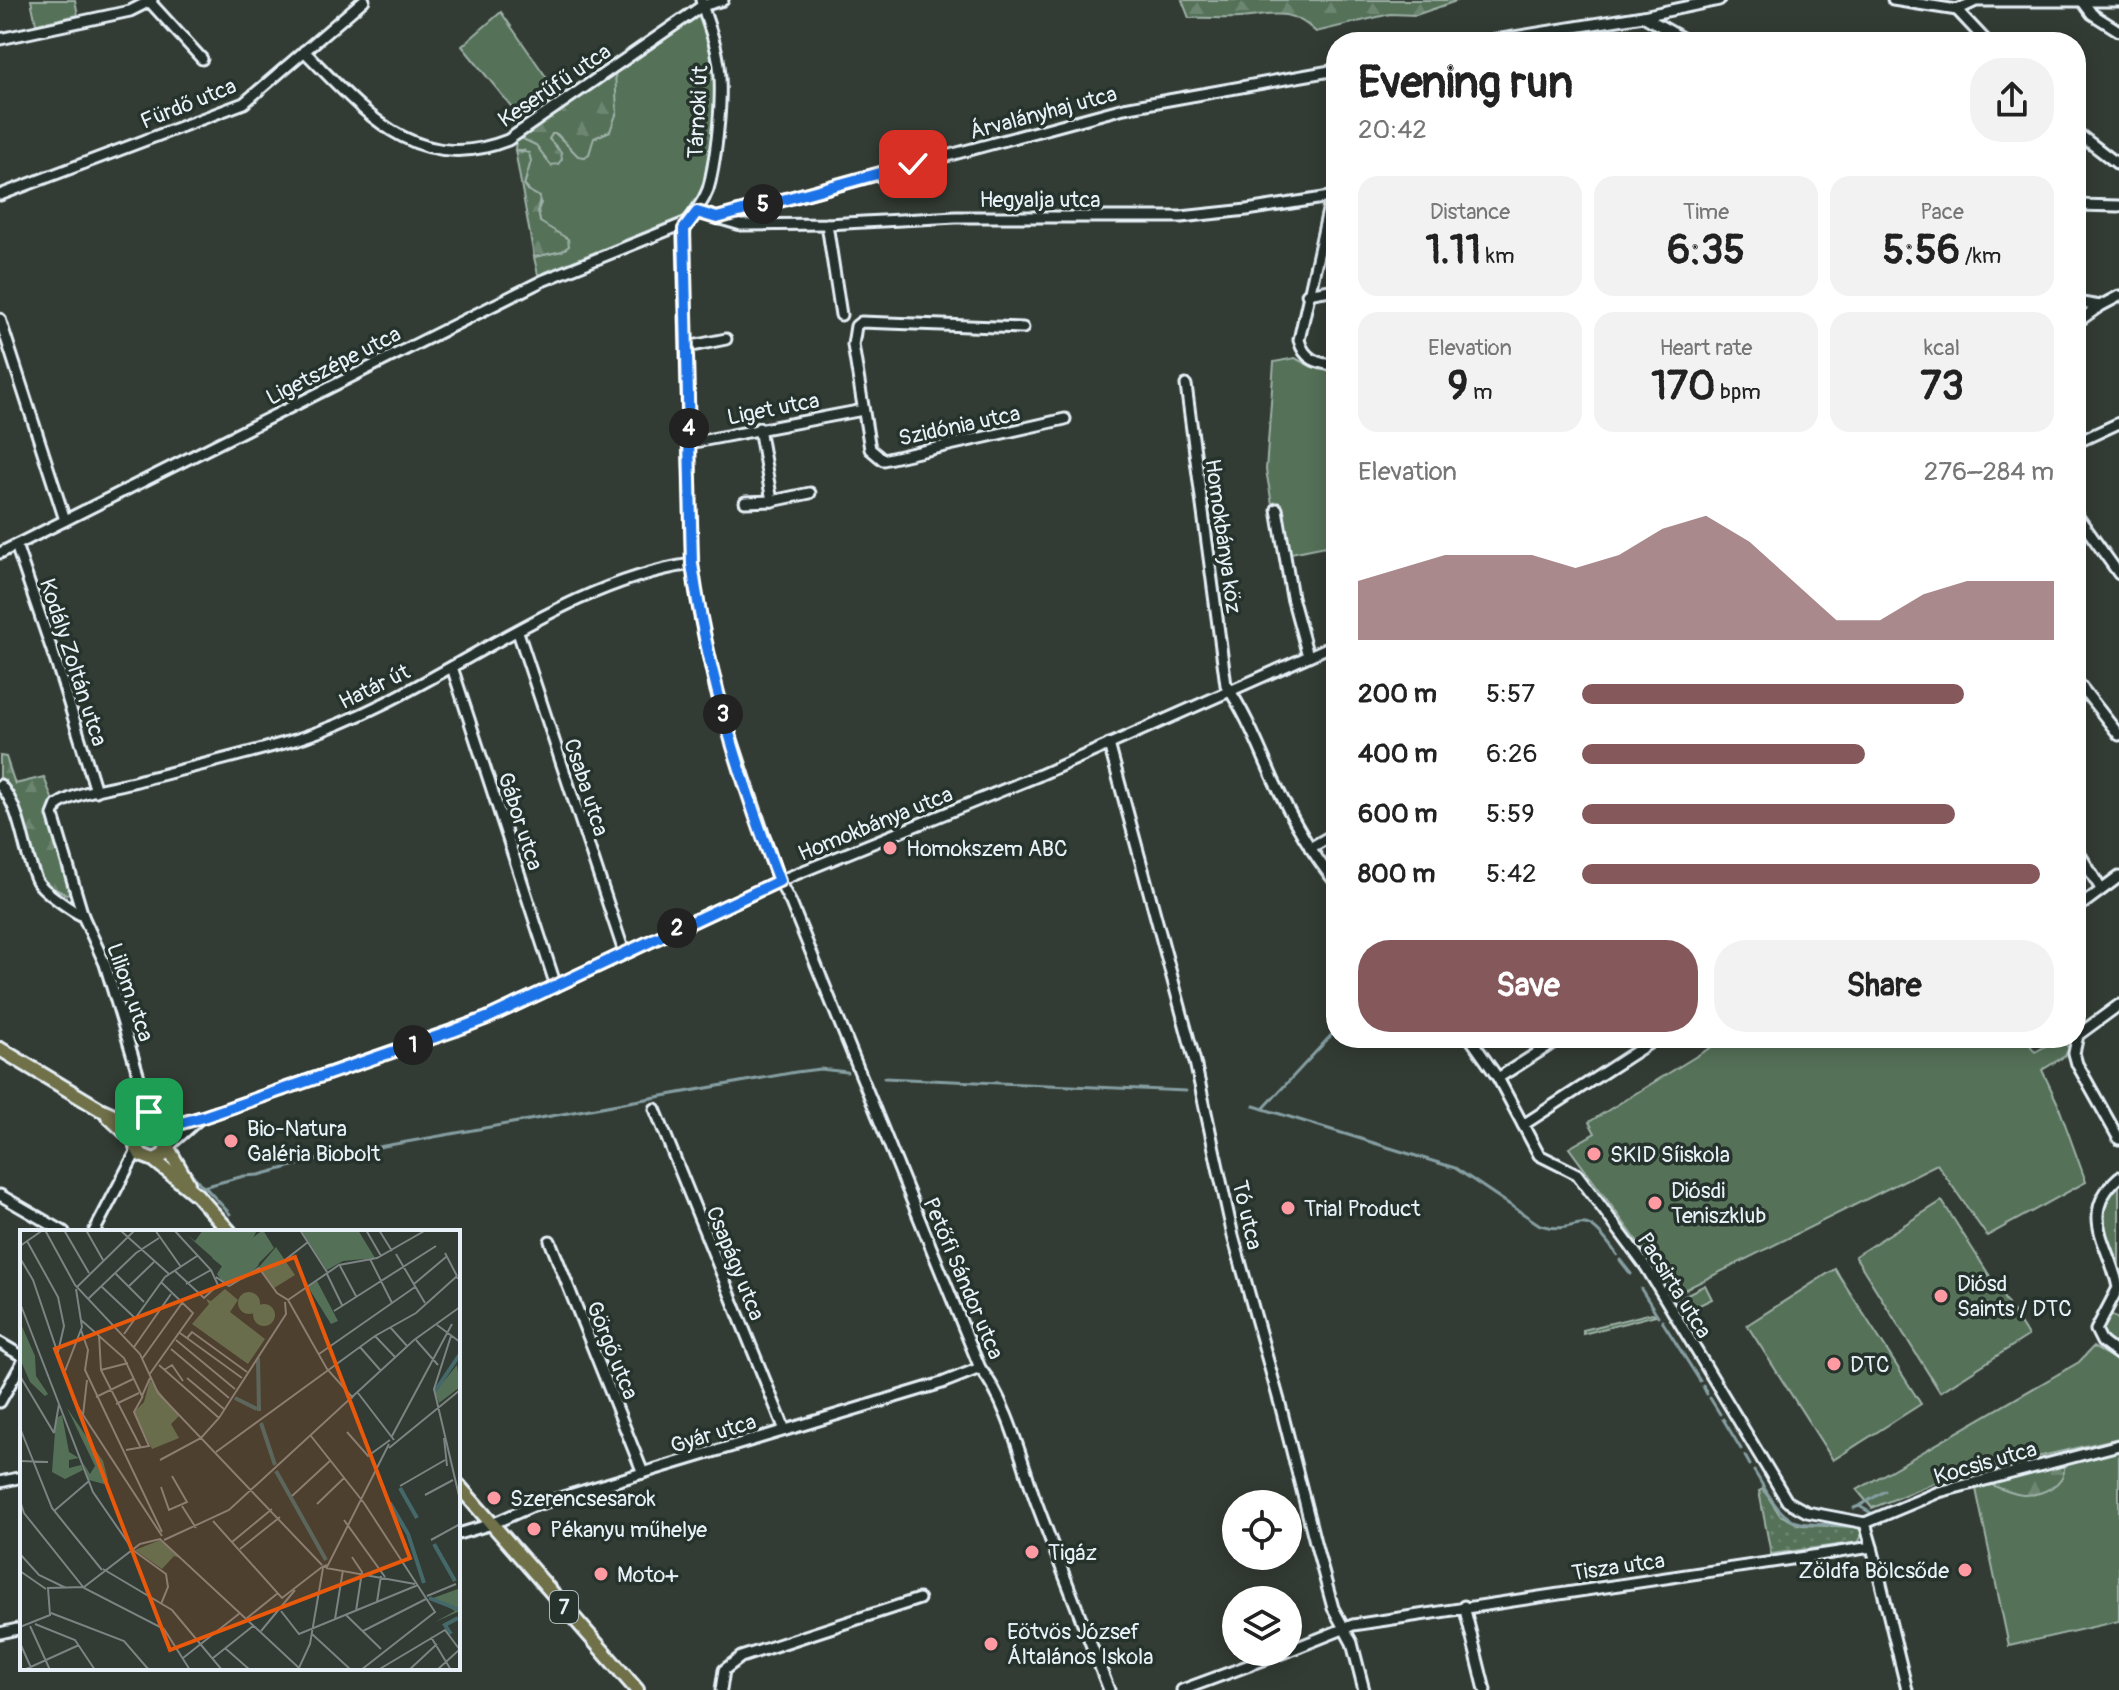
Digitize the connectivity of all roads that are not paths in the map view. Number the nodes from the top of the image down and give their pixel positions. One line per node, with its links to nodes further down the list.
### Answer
1 (364, 0): 16 (street, Fürdő utca)
2 (723, 0): 8 (street, Keserűfű utca)
3 (1719, 0): 10 (street)
4 (1893, 0): 9 (street)
5 (151, 1): 15 (street); 17 (street)
6 (2119, 1): 7 (street)
7 (2083, 2): 9 (street); 11 (street)
8 (701, 3): 16 (street, Keserűfű utca); 25 (street, Tárnoki út)
9 (1957, 10): 14 (street)
10 (1643, 16): 12 (street); 13 (street)
11 (2119, 31)
12 (1545, 32)
13 (1671, 32)
14 (1978, 32)
15 (0, 39)
16 (304, 51): 21 (street, Fürdő utca)
17 (202, 59)
18 (1326, 72): 26 (street, Árvalányhaj utca)
19 (2086, 140): 20 (street)
20 (2119, 165)
21 (0, 195)
22 (1326, 197): 29 (street, Hegyalja utca)
23 (2086, 205): 24 (street)
24 (2119, 206)
25 (697, 212): 26 (street, Hegyalja utca); 27 (street, Tárnoki út)
26 (717, 218): 29 (street, Hegyalja utca)
27 (688, 222): 40 (street, Petőfi Sándor utca); 53 (street, Ligetszépe utca)
28 (1326, 222): 31 (street)
29 (827, 224): 35 (street)
30 (1326, 291): 31 (street)
31 (1307, 294): 41 (street)
32 (2119, 296): 34 (street)
33 (2086, 304): 34 (street)
34 (2100, 306): 36 (street)
35 (841, 315)
36 (2086, 316)
37 (0, 319): 53 (street)
38 (1023, 328): 43 (street, Szidónia utca)
39 (726, 339): 40 (street)
40 (687, 347): 48 (street, Petőfi Sándor utca)
41 (1326, 363)
42 (1186, 385): 63 (street, Homokbánya köz)
43 (863, 410): 44 (street, Szidónia utca); 46 (street, Liget utca)
44 (1065, 419)
45 (2119, 423): 47 (street)
46 (759, 428): 48 (street, Liget utca); 50 (street)
47 (2086, 438)
48 (690, 443): 57 (street, Petőfi Sándor utca)
49 (810, 493): 50 (street)
50 (772, 501): 51 (street)
51 (745, 502)
52 (1277, 509): 61 (street)
53 (65, 520): 55 (street, Ligetszépe utca)
54 (2086, 527): 58 (street)
55 (16, 545): 56 (street, Ligetszépe utca); 68 (street, Kodály Zoltán utca)
56 (0, 553)
57 (692, 564): 59 (street, Határ út); 75 (street, Petőfi Sándor utca)
58 (2117, 569)
59 (518, 632): 62 (street, Határ út); 79 (street, Csaba utca)
60 (1326, 648): 61 (street, Homokbánya utca)
61 (1308, 656): 63 (street, Homokbánya utca)
62 (452, 667): 68 (street, Határ út); 80 (street, Gábor utca)
63 (1230, 691): 66 (street, Homokbánya utca); 71 (street)
64 (2086, 693): 65 (street)
65 (2119, 735)
66 (1109, 744): 75 (street, Homokbánya utca); 124 (street, Tó utca)
67 (0, 785): 78 (street)
68 (96, 791): 69 (street, Határ út)
69 (57, 805): 78 (street, Liliom utca)
70 (1326, 839): 71 (street)
71 (1310, 848): 73 (street)
72 (2086, 864): 76 (street)
73 (1326, 870)
74 (2119, 877): 76 (street)
75 (779, 881): 79 (street, Homokbánya utca); 109 (street, Petőfi Sándor utca)
76 (2101, 889): 77 (street)
77 (2086, 901)
78 (83, 916): 93 (street, Liliom utca)
79 (624, 952): 80 (street, Homokbánya utca)
80 (556, 986): 91 (street, Homokbánya utca)
81 (2119, 1005): 82 (street)
82 (2086, 1028)
83 (1477, 1048): 88 (street, Pacsirta utca)
84 (1545, 1048): 88 (street)
85 (1642, 1048): 92 (street)
86 (2075, 1048): 94 (street)
87 (0, 1049): 89 (main road)
88 (1498, 1078): 92 (street, Pacsirta utca)
89 (100, 1109): 93 (main road); 95 (main road)
90 (655, 1109): 111 (street, Csapágy utca)
91 (203, 1117): 93 (street, Homokbánya utca); 96 (street, Homokbánya utca)
92 (1523, 1125): 117 (street, Pacsirta utca)
93 (153, 1128): 95 (main road); 96 (main road)
94 (2119, 1139)
95 (137, 1146): 97 (main road); 102 (street)
96 (168, 1147): 97 (main road); 100 (main road)
97 (154, 1160): 100 (main road)
98 (2119, 1177): 107 (street)
99 (0, 1195): 101 (street)
100 (197, 1195): 103 (main road)
101 (61, 1230)
102 (95, 1230)
103 (228, 1230)
104 (550, 1241): 113 (street, Görgő utca)
105 (0, 1343): 106 (street)
106 (20, 1355)
107 (2119, 1355)
108 (20, 1367): 110 (street)
109 (980, 1368): 111 (street, Gyár utca); 130 (street, Petőfi Sándor utca)
110 (0, 1402)
111 (785, 1430): 113 (street, Gyár utca)
112 (2119, 1445): 117 (street, Kocsis utca)
113 (643, 1473): 118 (street, Gyár utca)
114 (20, 1477): 115 (street)
115 (0, 1482)
116 (460, 1487): 118 (main road, 7)
117 (1865, 1523): 120 (street)
118 (492, 1524): 119 (street, Gyár utca); 128 (main road, 7)
119 (460, 1533)
120 (1872, 1547): 122 (street, Tisza utca); 134 (street)
121 (919, 1599): 129 (street)
122 (1464, 1606): 124 (street, Tisza utca); 133 (street)
123 (20, 1628): 125 (street)
124 (1344, 1629): 126 (street, Tisza utca); 132 (street, Tó utca)
125 (0, 1633)
126 (1302, 1645)
127 (1246, 1666): 131 (street, Tisza utca)
128 (637, 1690)
129 (721, 1690)
130 (1109, 1690)
131 (1182, 1690)
132 (1364, 1690)
133 (1485, 1690)
134 (1907, 1690)

